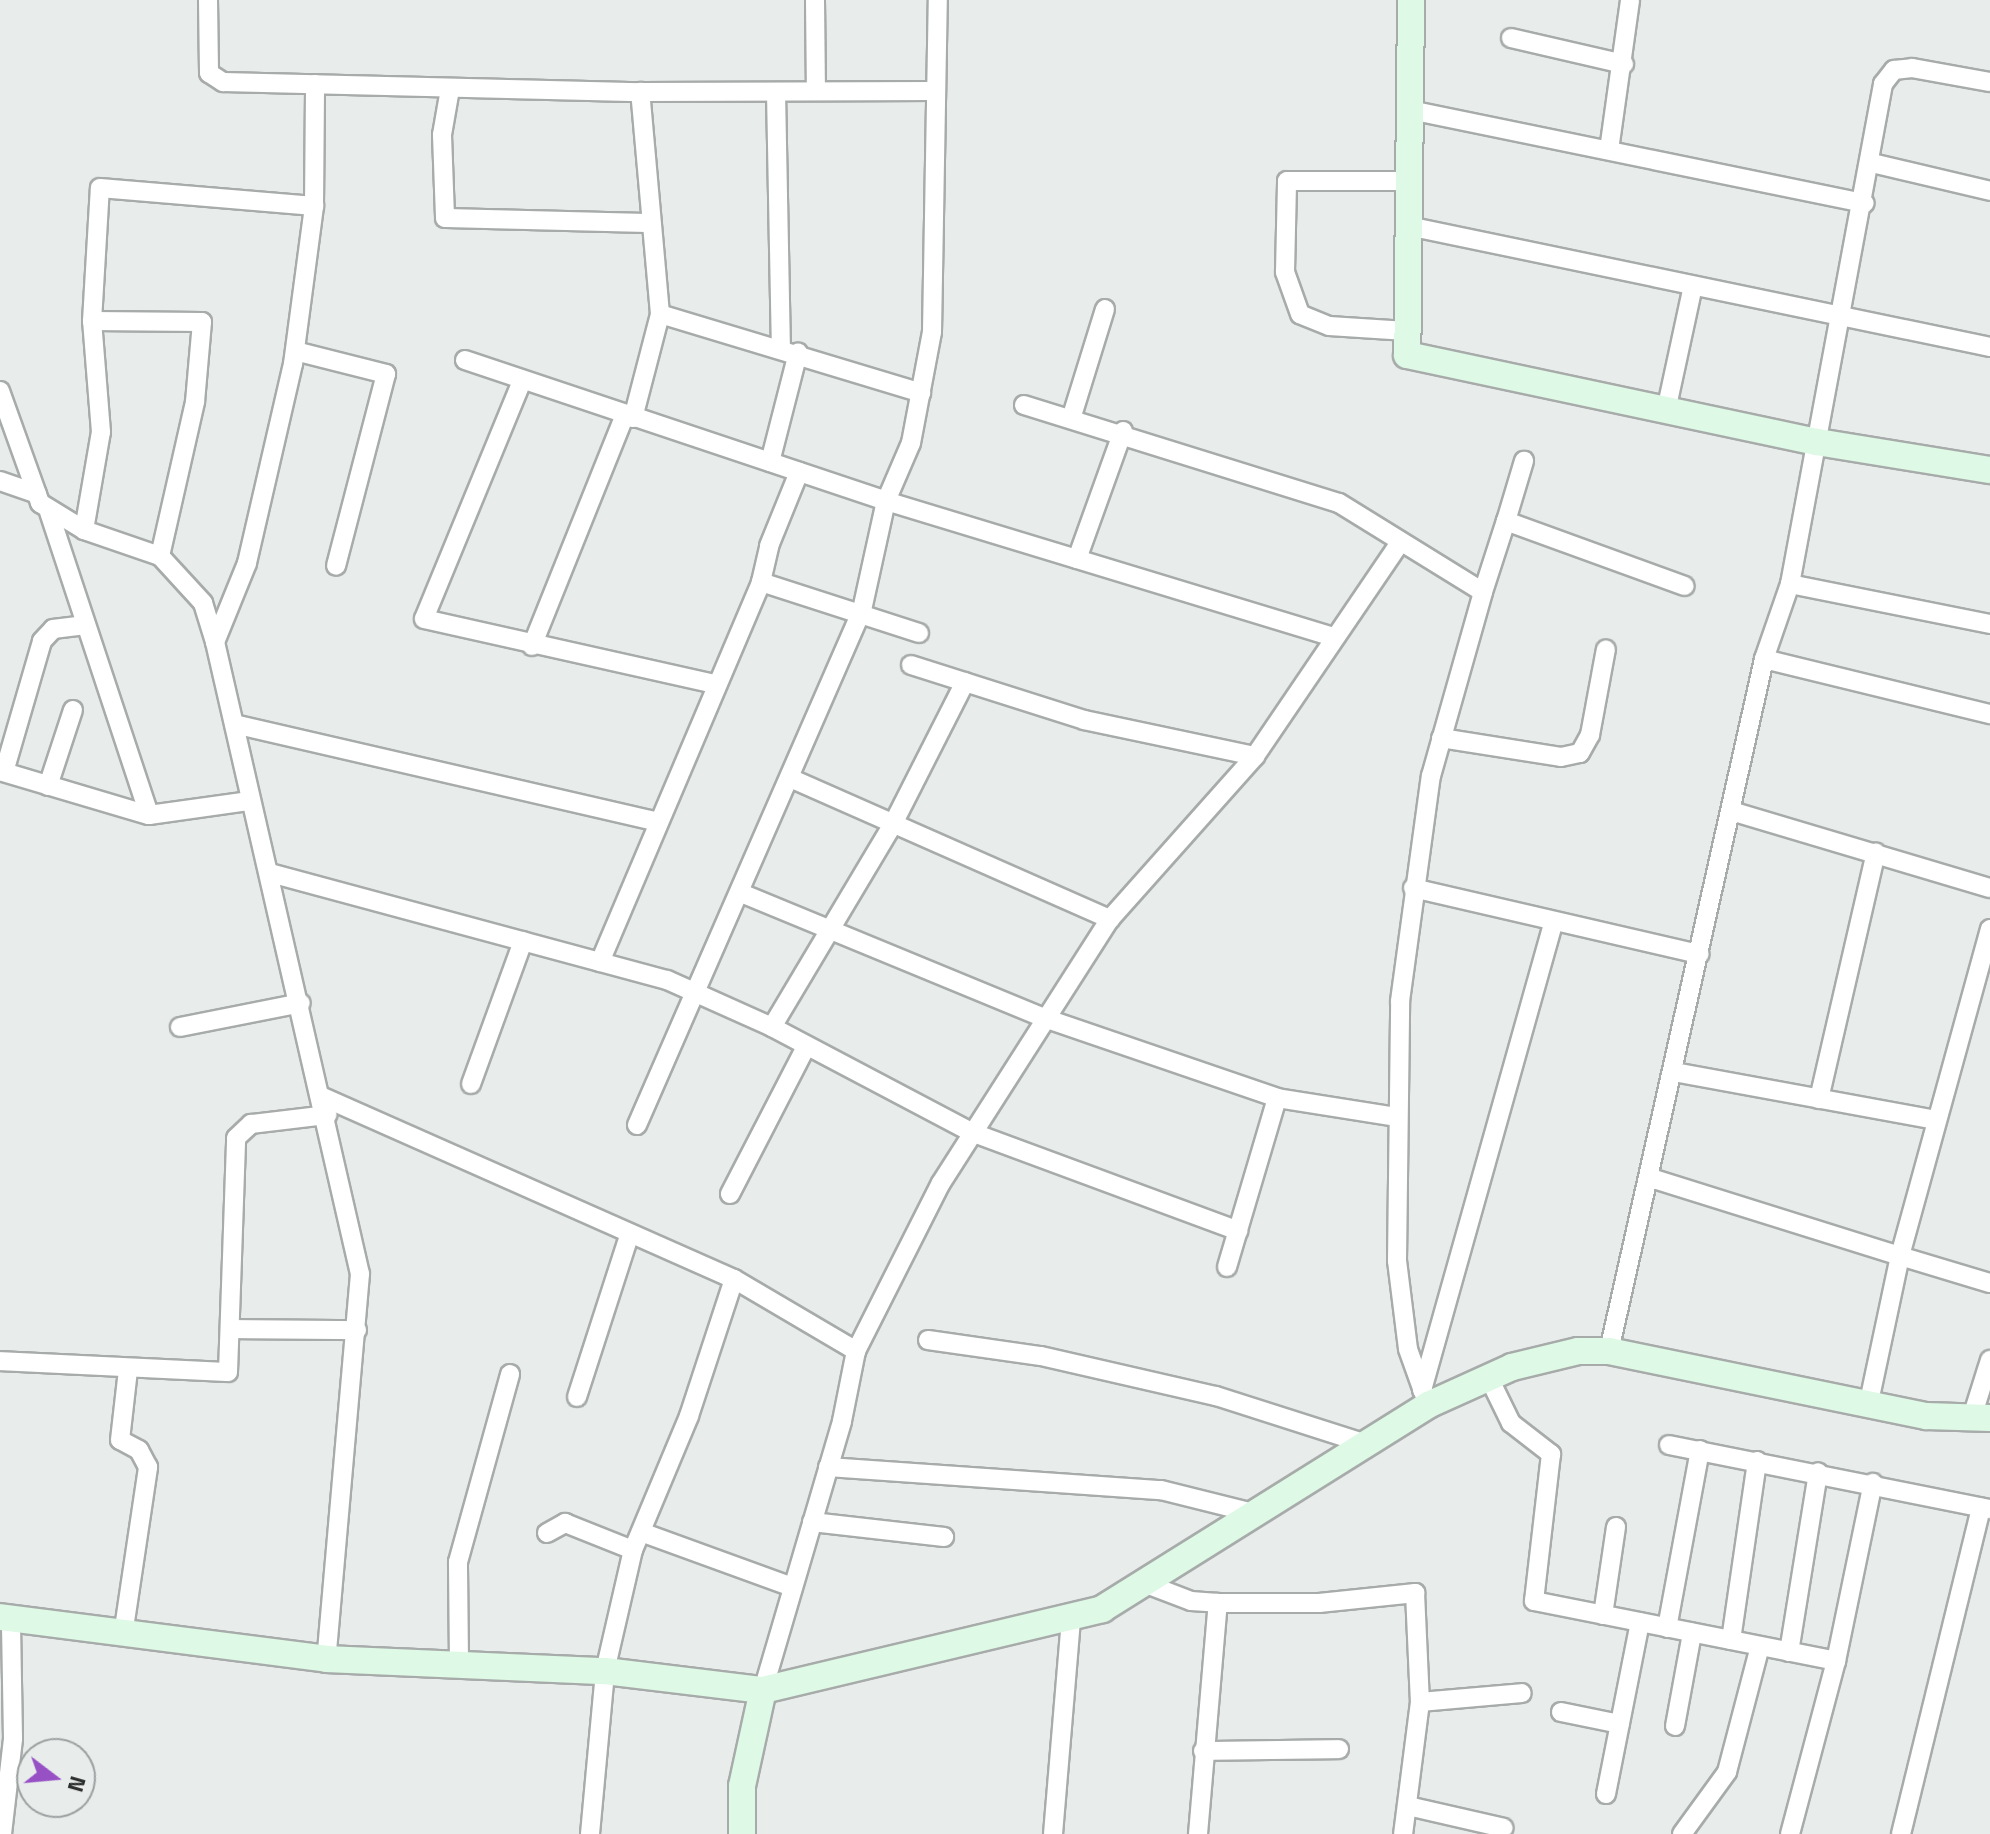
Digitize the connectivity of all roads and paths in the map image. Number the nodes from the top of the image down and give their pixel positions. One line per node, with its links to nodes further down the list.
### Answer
1 (208, 0): 9 (street)
2 (815, 0): 11 (street)
3 (938, 0): 12 (street)
4 (1411, 0): 15 (main road)
5 (1630, 0): 7 (street)
6 (1511, 38): 7 (street)
7 (1624, 64): 16 (street)
8 (1990, 82): 17 (street)
9 (315, 84): 10 (street); 21 (street)
10 (450, 89): 13 (street); 22 (street)
11 (816, 91): 12 (street); 14 (street)
12 (934, 91): 36 (street)
13 (640, 92): 14 (street); 22 (street)
14 (776, 92): 31 (street)
15 (1410, 110): 16 (street); 18 (main road)
16 (1609, 150): 20 (street)
17 (1872, 163): 19 (street); 20 (street)
18 (1409, 181): 23 (main road); 29 (street)
19 (1990, 191)
20 (1865, 203): 27 (street)
21 (314, 206): 28 (street); 32 (street)
22 (648, 223): 26 (street)
23 (1408, 226): 24 (street); 29 (main road)
24 (1693, 286): 27 (street); 38 (street)
25 (1105, 309): 40 (street)
26 (660, 314): 31 (street); 39 (street)
27 (1841, 318): 30 (street); 42 (street)
28 (92, 321): 52 (street); 54 (street)
29 (1407, 331): 38 (main road)
30 (1990, 347)
31 (790, 350): 36 (street); 44 (street)
32 (295, 351): 56 (street); 66 (street)
33 (465, 360): 34 (street)
34 (522, 381): 39 (street); 67 (street)
35 (0, 391): 48 (street)
36 (921, 393): 49 (street)
37 (1024, 405): 40 (street)
38 (1667, 406): 42 (main road)
39 (629, 416): 44 (street); 67 (street)
40 (1071, 419): 41 (street)
41 (1123, 431): 53 (street); 55 (street)
42 (1817, 442): 45 (main road); 58 (street)
43 (1524, 461): 51 (street)
44 (770, 462): 46 (street)
45 (1990, 470)
46 (799, 472): 49 (street); 57 (street)
47 (0, 481): 48 (street)
48 (37, 494): 50 (street)
49 (886, 501): 55 (street); 61 (street)
50 (49, 512): 52 (street); 63 (street)
51 (1506, 521): 59 (street); 60 (street)
52 (84, 530): 54 (street)
53 (1400, 543): 60 (street); 65 (street)
54 (160, 556): 66 (street)
55 (1077, 559): 65 (street)
56 (336, 566)
57 (761, 582): 61 (street); 72 (street)
58 (1790, 584): 62 (street); 69 (street)
59 (1685, 586)
60 (1483, 592): 76 (street)
61 (862, 610): 64 (street); 79 (street)
62 (1990, 624)
63 (84, 625): 78 (street); 83 (street)
64 (919, 633)
65 (1334, 637): 77 (street)
66 (215, 642): 75 (street)
67 (532, 646): 72 (street)
68 (1606, 649): 76 (street)
69 (1764, 659): 74 (street); 82 (street)
70 (911, 665): 71 (street)
71 (965, 682): 77 (street); 85 (street)
72 (715, 684): 84 (street)
73 (73, 710): 80 (street)
74 (1990, 714)
75 (234, 724): 81 (street); 84 (street)
76 (1441, 738): 88 (street)
77 (1255, 756): 91 (street)
78 (2, 771): 80 (street)
79 (790, 778): 85 (street); 90 (street)
80 (48, 786): 83 (street)
81 (248, 801): 83 (street); 87 (street)
82 (1731, 811): 86 (street); 96 (street)
83 (149, 815)
84 (658, 822): 97 (street)
85 (893, 824): 91 (street); 93 (street)
86 (1876, 852): 89 (street); 107 (street)
87 (270, 873): 95 (street); 99 (street)
88 (1413, 888): 92 (street); 109 (street)
89 (1990, 888)
90 (741, 893): 93 (street); 98 (street)
91 (1110, 919): 100 (street)
92 (1553, 923): 96 (street); 132 (street)
93 (832, 926): 100 (street); 102 (street)
94 (1990, 929): 110 (street)
95 (523, 941): 97 (street); 105 (street)
96 (1700, 954): 104 (street)
97 (600, 962): 98 (street)
98 (699, 993): 102 (street); 111 (street)
99 (301, 1003): 101 (street); 108 (street)
100 (1044, 1018): 106 (street); 112 (street)
101 (180, 1027)
102 (772, 1027): 103 (street)
103 (806, 1047): 112 (street); 114 (street)
104 (1674, 1072): 107 (street); 113 (street)
105 (471, 1084)
106 (1277, 1098): 109 (street); 115 (street)
107 (1819, 1099): 110 (street)
108 (325, 1106): 116 (street); 121 (street); 122 (street)
109 (1397, 1117): 132 (street)
110 (1935, 1120): 117 (street)
111 (637, 1125)
112 (971, 1132): 115 (street); 124 (street)
113 (1651, 1178): 117 (street); 125 (street)
114 (730, 1194)
115 (1238, 1231): 118 (street)
116 (629, 1236): 119 (street); 131 (street)
117 (1900, 1256): 120 (street); 133 (street)
118 (1227, 1267)
119 (734, 1279): 124 (street); 146 (street)
120 (1990, 1283)
121 (234, 1329): 122 (street); 128 (street)
122 (357, 1330): 163 (street)
123 (928, 1340): 135 (street)
124 (856, 1351): 139 (street)
125 (1609, 1351): 130 (main road); 133 (main road)
126 (1990, 1360): 134 (street)
127 (0, 1361): 128 (street)
128 (128, 1370): 159 (street)
129 (510, 1374): 165 (street)
130 (1488, 1376): 132 (main road); 153 (street)
131 (577, 1397)
132 (1425, 1398): 135 (main road)
133 (1868, 1406): 134 (main road)
134 (1981, 1418)
135 (1363, 1443): 143 (main road)
136 (1669, 1445): 137 (street)
137 (1700, 1450): 138 (street); 157 (street)
138 (1757, 1461): 140 (street); 160 (street)
139 (828, 1467): 143 (street); 144 (street)
140 (1818, 1472): 141 (street); 162 (street)
141 (1873, 1483): 142 (street); 164 (street)
142 (1985, 1508): 186 (street)
143 (1253, 1513): 150 (main road)
144 (812, 1522): 148 (street); 151 (street)
145 (1616, 1527): 153 (street)
146 (641, 1532): 149 (street); 151 (street)
147 (547, 1533): 149 (street)
148 (944, 1537)
149 (633, 1550): 166 (street)
150 (1144, 1583): 152 (street); 155 (main road)
151 (792, 1587): 167 (street)
152 (1218, 1603): 169 (street); 174 (street)
153 (1603, 1615): 156 (street)
154 (5, 1618): 159 (main road); 178 (street)
155 (1071, 1619): 167 (main road); 181 (street)
156 (1640, 1622): 157 (street); 171 (street)
157 (1667, 1628): 158 (street)
158 (1692, 1633): 160 (street); 172 (street)
159 (123, 1635): 163 (main road)
160 (1731, 1640): 161 (street)
161 (1760, 1646): 162 (street); 184 (street)
162 (1789, 1652): 164 (street)
163 (326, 1659): 165 (main road)
164 (1836, 1661): 185 (street)
165 (459, 1662): 166 (main road)
166 (605, 1671): 167 (main road); 179 (street)
167 (763, 1690): 180 (main road)
168 (1522, 1693): 169 (street)
169 (1420, 1702): 176 (street)
170 (1561, 1712): 171 (street)
171 (1620, 1724): 175 (street)
172 (1675, 1726)
173 (1339, 1749): 174 (street)
174 (1203, 1751): 182 (street)
175 (1606, 1794)
176 (1408, 1806): 177 (street); 183 (street)
177 (1504, 1828)
178 (2, 1834)
179 (590, 1834)
180 (742, 1834)
181 (1053, 1834)
182 (1198, 1834)
183 (1403, 1834)
184 (1682, 1834)
185 (1790, 1834)
186 (1901, 1834)

